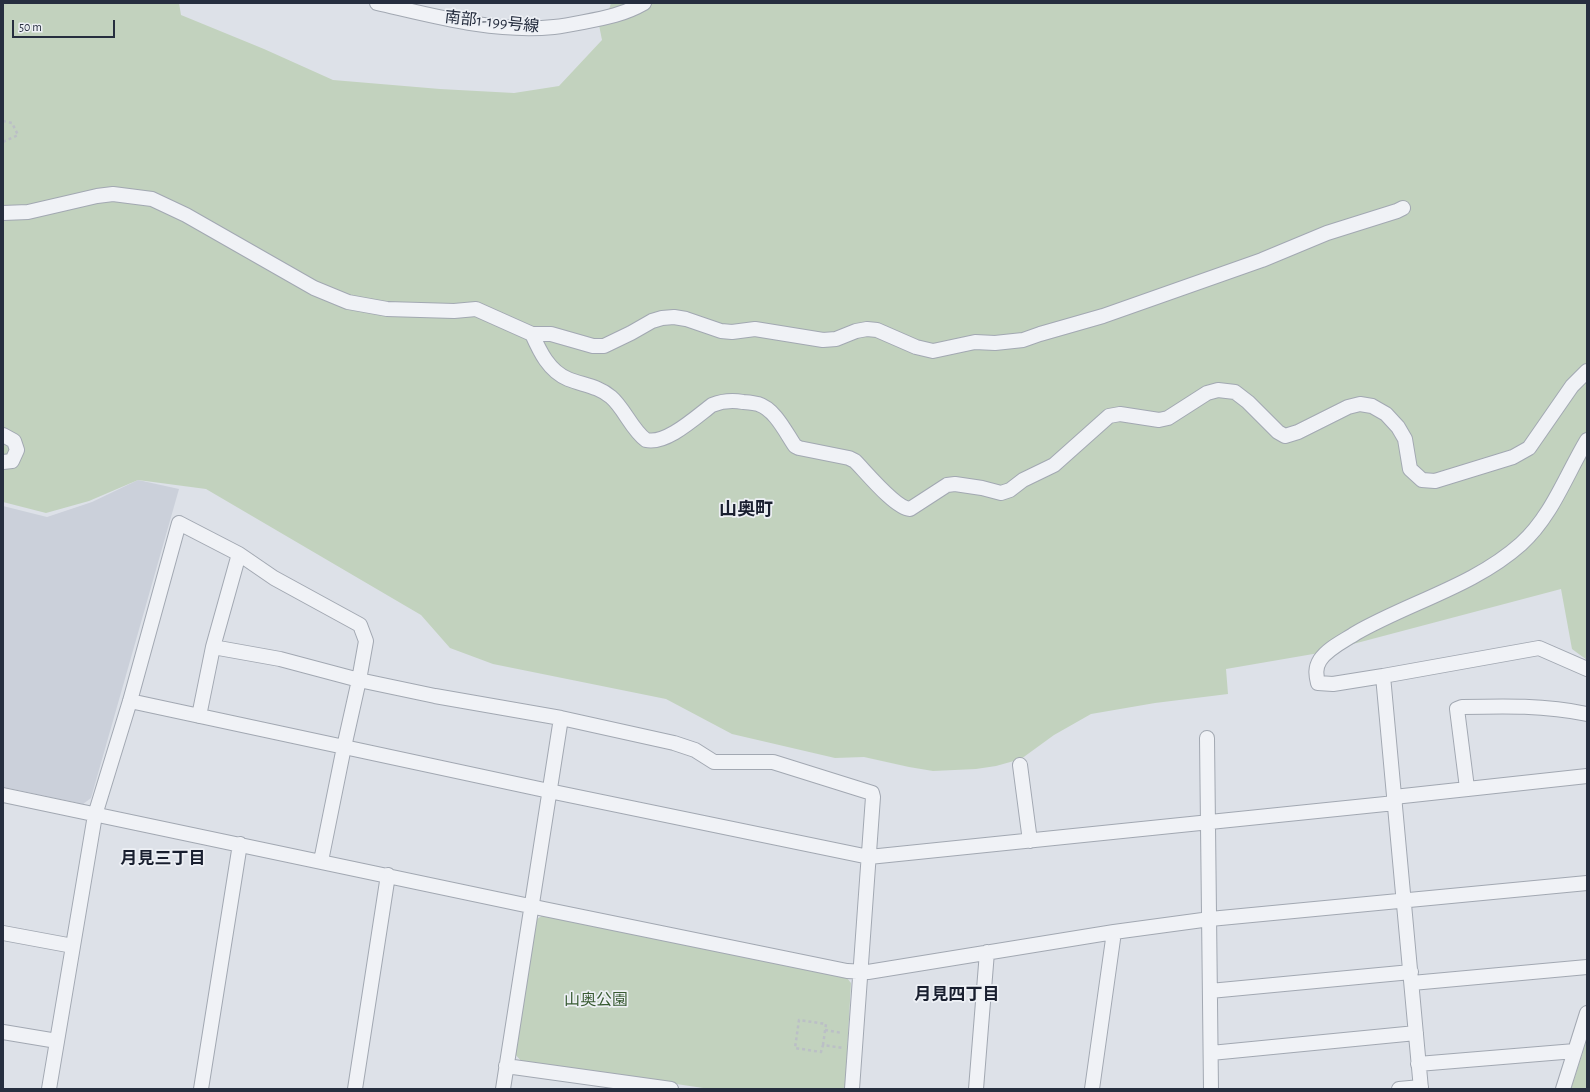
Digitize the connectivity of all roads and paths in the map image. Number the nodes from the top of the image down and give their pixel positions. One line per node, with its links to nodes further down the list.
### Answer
1 (377, 3): 2 (street, 南部1-199号線)
2 (644, 3)
3 (3, 121): 4 (path)
4 (3, 142)
5 (1403, 208): 7 (street)
6 (3, 213): 7 (street)
7 (532, 334): 8 (street)
8 (1587, 371)
9 (3, 435): 11 (street)
10 (1587, 440): 15 (street)
11 (3, 462)
12 (240, 554): 13 (street); 16 (street); 17 (street)
13 (213, 647): 16 (street); 19 (street)
14 (1587, 669): 15 (street)
15 (1383, 676): 28 (street)
16 (359, 680): 20 (street); 22 (street)
17 (130, 701): 19 (street); 29 (street)
18 (1587, 714): 25 (street)
19 (199, 716): 22 (street)
20 (561, 718): 26 (street); 33 (street)
21 (1207, 738): 30 (street)
22 (344, 747): 26 (street); 34 (street)
23 (1020, 765): 31 (street)
24 (1587, 776): 25 (street)
25 (1467, 788): 28 (street)
26 (549, 791): 33 (street); 38 (street)
27 (3, 795): 29 (street)
28 (1394, 800): 30 (street); 37 (street)
29 (95, 814): 32 (street); 42 (street)
30 (1209, 822): 31 (street); 39 (street)
31 (1030, 841): 33 (street)
32 (240, 844): 34 (street); 63 (street)
33 (869, 857): 45 (street)
34 (321, 861): 35 (street)
35 (388, 875): 38 (street); 64 (street)
36 (1587, 883): 37 (street)
37 (1403, 900): 39 (street); 46 (street)
38 (531, 906): 45 (street); 59 (street)
39 (1210, 919): 40 (street); 47 (street)
40 (1114, 932): 43 (street); 69 (street)
41 (3, 933): 42 (street)
42 (73, 946): 53 (street)
43 (987, 952): 45 (street); 68 (street)
44 (1587, 967): 46 (street)
45 (861, 972): 52 (street)
46 (1411, 977): 47 (street); 51 (street)
47 (1210, 991): 57 (street)
48 (1587, 1013): 56 (street)
49 (825, 1030): 52 (path); 54 (path); 54 (path)
50 (3, 1032): 53 (street)
51 (1416, 1034): 57 (street); 58 (street)
52 (856, 1036): 55 (street)
53 (57, 1041): 62 (street)
54 (823, 1045): 55 (path)
55 (855, 1050): 67 (street)
56 (1575, 1051): 58 (street); 72 (street)
57 (1210, 1053): 70 (street)
58 (1418, 1064): 61 (street)
59 (506, 1066): 60 (street); 65 (street)
60 (595, 1084): 66 (street)
61 (1421, 1088): 71 (street)
62 (49, 1089)
63 (201, 1089)
64 (355, 1089)
65 (503, 1089)
66 (671, 1089)
67 (852, 1089)
68 (976, 1089)
69 (1092, 1089)
70 (1211, 1089)
71 (1398, 1089)
72 (1563, 1089)

